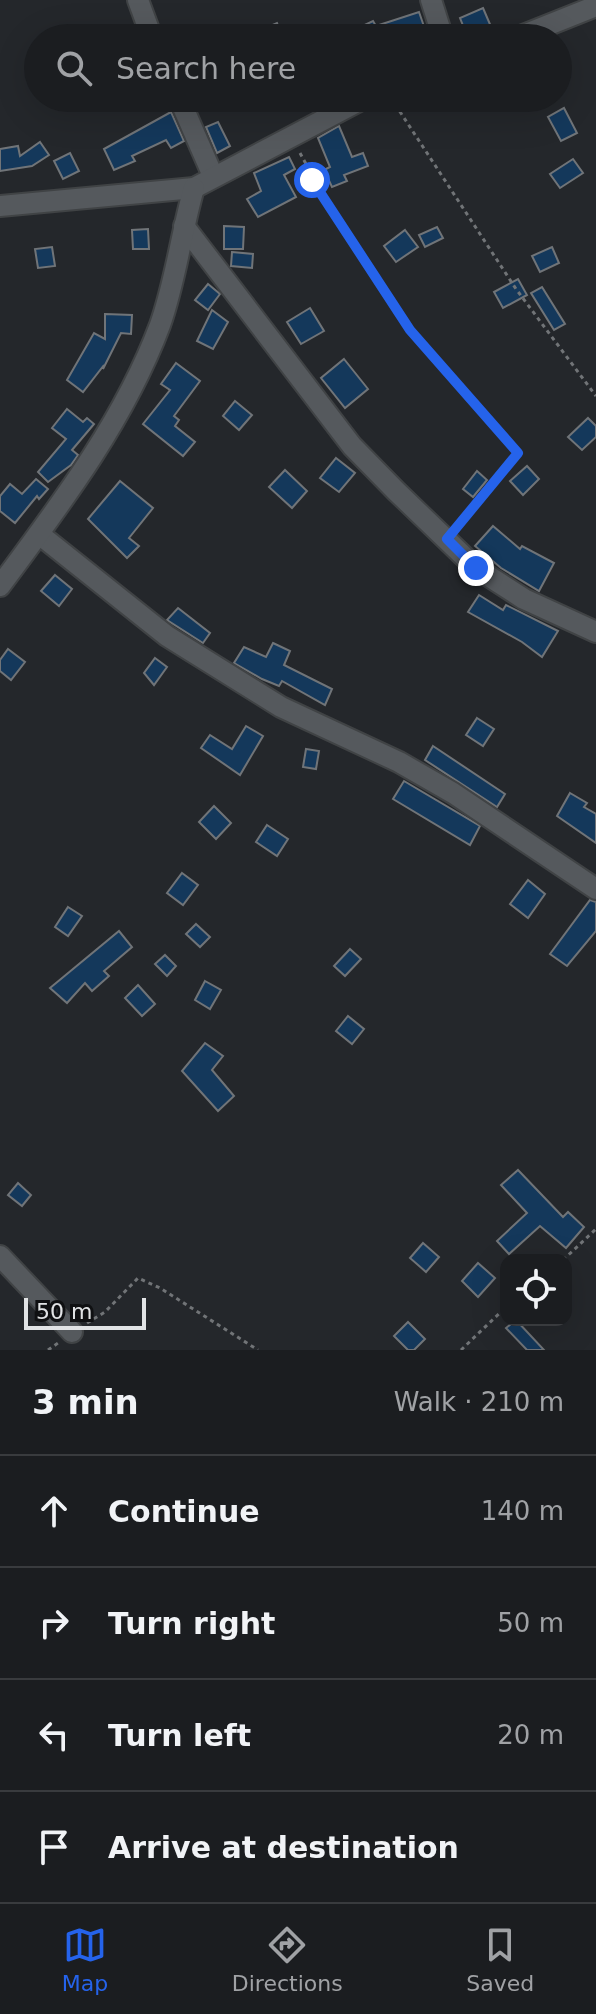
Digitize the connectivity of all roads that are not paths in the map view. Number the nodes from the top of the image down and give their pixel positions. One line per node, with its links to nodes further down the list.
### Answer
1 (138, 0): 4 (street)
2 (431, 0): 5 (street)
3 (596, 6): 6 (street)
4 (147, 24)
5 (439, 24)
6 (551, 24)
7 (185, 112): 9 (street)
8 (337, 112): 9 (street)
9 (213, 176): 10 (street)
10 (194, 188): 11 (street); 12 (street)
11 (0, 206)
12 (184, 226): 13 (street); 15 (street)
13 (39, 534): 14 (street); 16 (street)
14 (0, 586)
15 (596, 632)
16 (596, 889)
17 (0, 1256): 18 (street)
18 (72, 1332)

